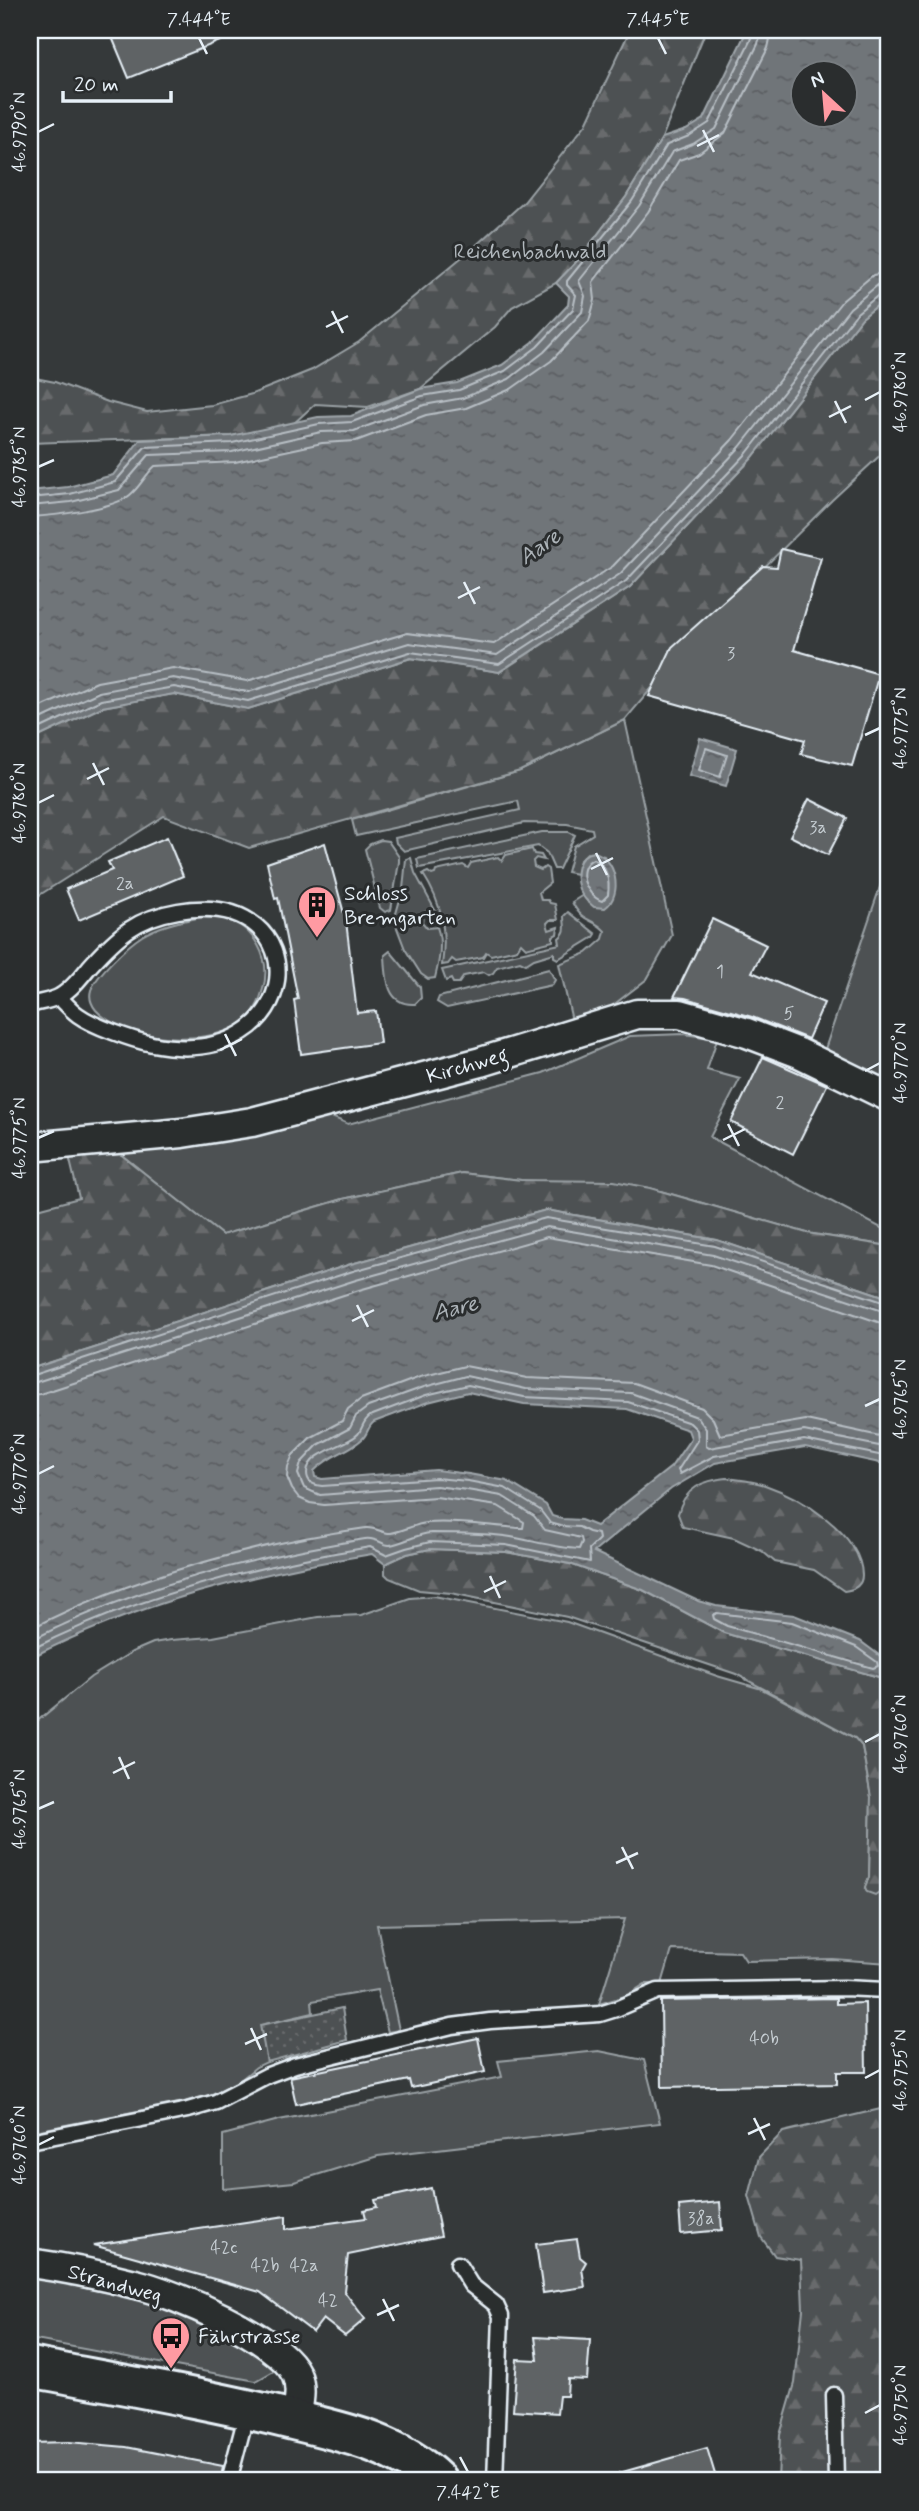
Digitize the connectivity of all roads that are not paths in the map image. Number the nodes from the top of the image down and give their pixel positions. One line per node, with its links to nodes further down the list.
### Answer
1 (59, 997): 1 (lane); 2 (lane)
2 (30, 1005)
3 (889, 1097): 4 (street, Kirchweg)
4 (30, 1147)
5 (886, 1990): 6 (lane)
6 (30, 2141)
7 (30, 2263): 12 (street, Strandweg)
8 (458, 2264): 15 (lane)
9 (30, 2367): 11 (street)
10 (834, 2395): 16 (lane)
11 (248, 2408): 12 (street); 13 (lane)
12 (296, 2421): 14 (street)
13 (229, 2481)
14 (437, 2481)
15 (495, 2481)
16 (836, 2481)

